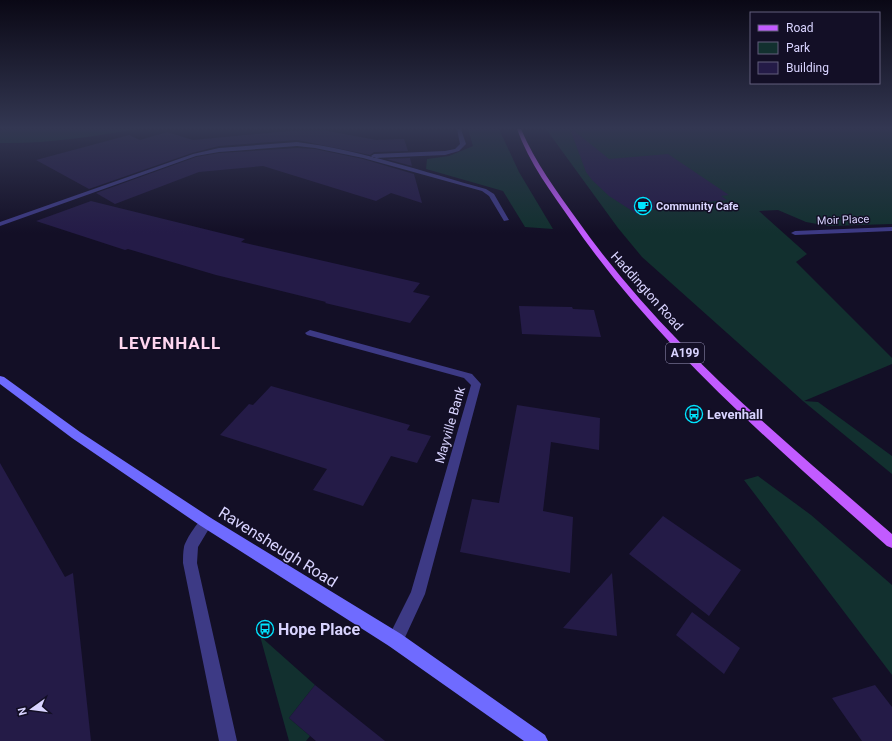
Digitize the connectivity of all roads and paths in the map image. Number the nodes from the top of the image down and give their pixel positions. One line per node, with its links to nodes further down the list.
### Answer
1 (168, 164): 7 (street)
2 (388, 164): 5 (street)
3 (409, 164): 5 (street)
4 (538, 164): 13 (main road, Haddington Road / A199)
5 (408, 169): 6 (street)
6 (506, 220)
7 (0, 224)
8 (892, 229): 9 (street, Moir Place)
9 (795, 233)
10 (310, 333): 14 (street, Mayville Bank)
11 (0, 379): 12 (main road, Ravensheugh Road)
12 (206, 522): 14 (main road, Ravensheugh Road); 15 (street)
13 (892, 542)
14 (395, 640): 16 (main road, Ravensheugh Road)
15 (228, 741)
16 (539, 741)

